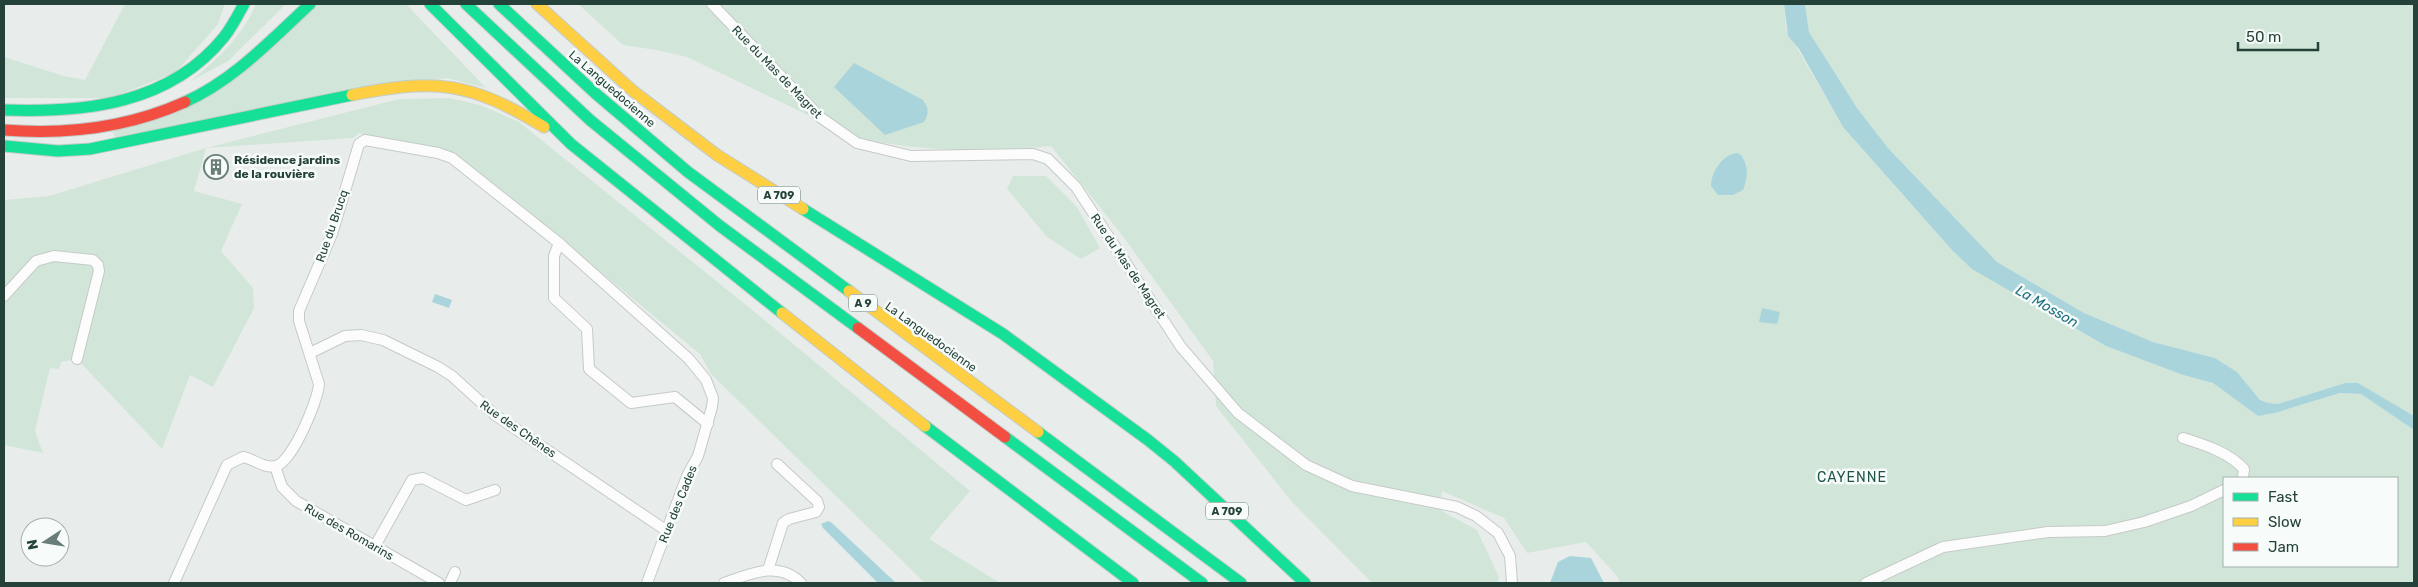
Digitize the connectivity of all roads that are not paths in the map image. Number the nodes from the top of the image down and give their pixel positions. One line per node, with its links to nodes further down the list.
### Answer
1 (244, 4): 9 (main road)
2 (300, 4): 10 (main road)
3 (310, 4): 11 (main road)
4 (430, 4): 12 (main road)
5 (466, 4): 36 (main road, A 9)
6 (499, 4): 37 (main road, La Languedocienne / A 9)
7 (538, 4): 38 (main road, A 709)
8 (712, 4): 39 (street, Rue du Mas de Magret)
9 (4, 110)
10 (4, 124)
11 (4, 130)
12 (571, 144): 13 (main road); 35 (main road)
13 (4, 146)
14 (559, 243): 16 (street, Rue du Brucq); 18 (street, Rue du Brucq); 18 (street)
15 (4, 296): 17 (street)
16 (310, 353): 21 (street, Rue du Brucq); 25 (street, Rue des Chênes)
17 (77, 359)
18 (708, 424): 25 (street, Rue des Cades)
19 (2183, 438): 22 (street)
20 (777, 464): 27 (street)
21 (275, 466): 26 (street, Rue des Romarins); 29 (street)
22 (2242, 477)
23 (495, 490): 26 (street)
24 (2223, 490): 40 (street)
25 (667, 531): 32 (street, Rue des Cades)
26 (375, 546): 30 (street, Rue des Romarins)
27 (768, 570): 33 (street); 34 (street)
28 (455, 572): 31 (street)
29 (174, 583)
30 (439, 583)
31 (450, 583)
32 (647, 583)
33 (724, 583)
34 (801, 583)
35 (1133, 583)
36 (1202, 583)
37 (1241, 583)
38 (1305, 583)
39 (1512, 583)
40 (1866, 583)

